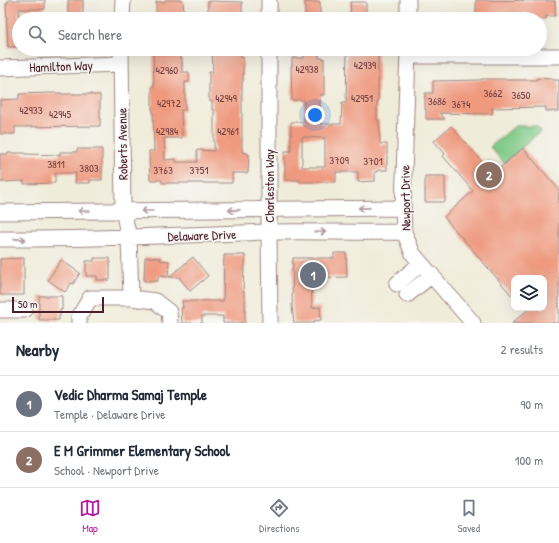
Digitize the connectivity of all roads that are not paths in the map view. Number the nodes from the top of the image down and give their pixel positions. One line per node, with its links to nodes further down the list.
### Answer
1 (123, 0): 4 (street)
2 (269, 0): 5 (street)
3 (408, 0): 6 (street)
4 (122, 12)
5 (269, 12)
6 (408, 12)
7 (122, 56): 12 (street, Roberts Avenue)
8 (269, 56): 15 (street, Charleston Way)
9 (408, 56): 14 (street, Newport Drive)
10 (547, 56): 11 (street)
11 (559, 56)
12 (121, 64): 13 (street, Hamilton Way); 16 (street, Roberts Avenue)
13 (0, 68)
14 (403, 208): 15 (street, Delaware Drive, one-way to 15); 19 (street, Newport Drive)
15 (269, 210): 16 (street, Delaware Drive, one-way to 16); 18 (street, Charleston Way)
16 (123, 211): 17 (street, Delaware Drive, one-way to 17); 20 (street, Roberts Avenue)
17 (0, 212)
18 (269, 232): 19 (street, Delaware Drive, one-way to 19); 20 (street, Delaware Drive); 31 (street, Charleston Way)
19 (404, 232): 22 (street, Newport Drive)
20 (129, 237): 21 (street, Delaware Drive, one-way to 20); 26 (street, Roberts Avenue)
21 (0, 239)
22 (421, 263): 23 (street, Newport Drive); 24 (street)
23 (432, 275): 25 (street); 32 (street, Newport Drive)
24 (397, 284)
25 (407, 295)
26 (131, 298): 29 (street); 30 (street)
27 (0, 310): 28 (street)
28 (25, 310)
29 (78, 323)
30 (170, 323)
31 (270, 323)
32 (473, 323)

